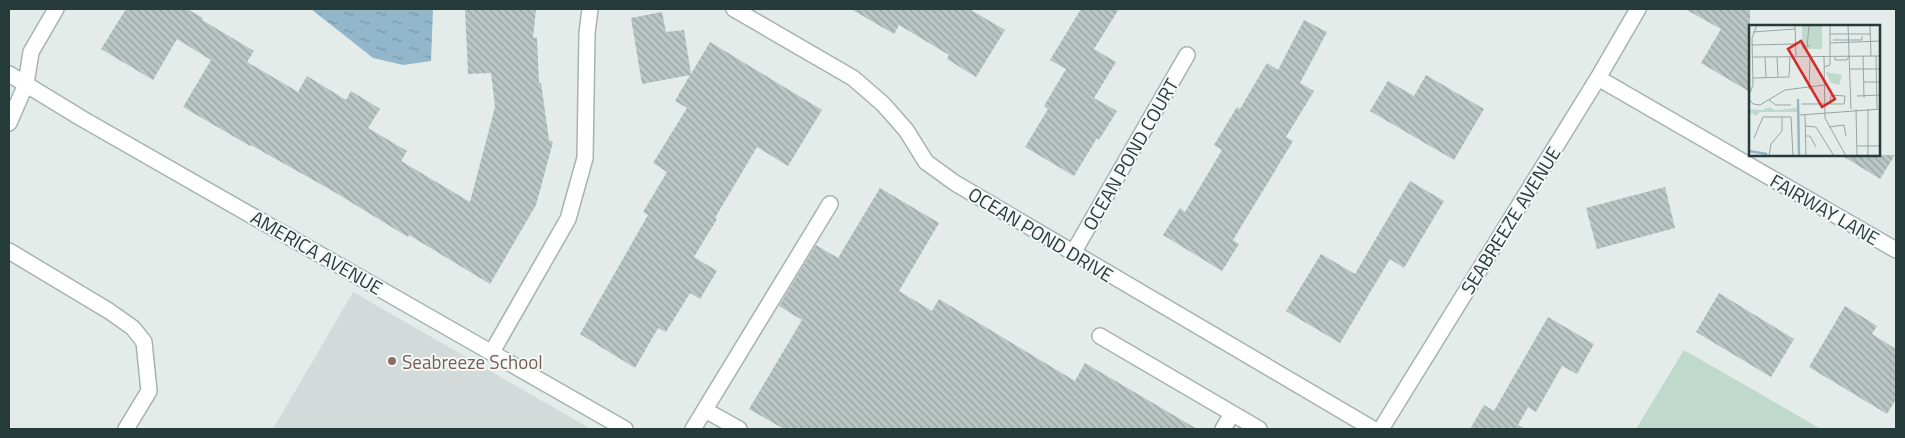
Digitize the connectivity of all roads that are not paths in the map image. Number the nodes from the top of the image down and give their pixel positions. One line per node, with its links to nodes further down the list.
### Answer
1 (56, 9): 8 (street)
2 (590, 9): 15 (street)
3 (734, 9): 13 (street, OCEAN POND DRIVE)
4 (1638, 9): 7 (street, SEABREEZE AVENUE)
5 (1187, 55): 13 (street, OCEAN POND COURT)
6 (9, 74): 8 (street, AMERICA AVENUE)
7 (1598, 78): 11 (street, FAIRWAY LANE); 25 (street, SEABREEZE AVENUE)
8 (26, 84): 9 (street); 15 (street, AMERICA AVENUE)
9 (9, 123)
10 (830, 204): 16 (street)
11 (1896, 250)
12 (9, 251): 18 (street)
13 (1073, 253): 24 (street, OCEAN POND DRIVE)
14 (1100, 336): 17 (street)
15 (492, 352): 19 (street, AMERICA AVENUE)
16 (705, 410): 20 (street); 21 (street)
17 (1232, 414): 22 (street); 23 (street)
18 (126, 429)
19 (625, 429)
20 (693, 429)
21 (739, 429)
22 (1223, 429)
23 (1259, 429)
24 (1373, 429)
25 (1381, 429)

